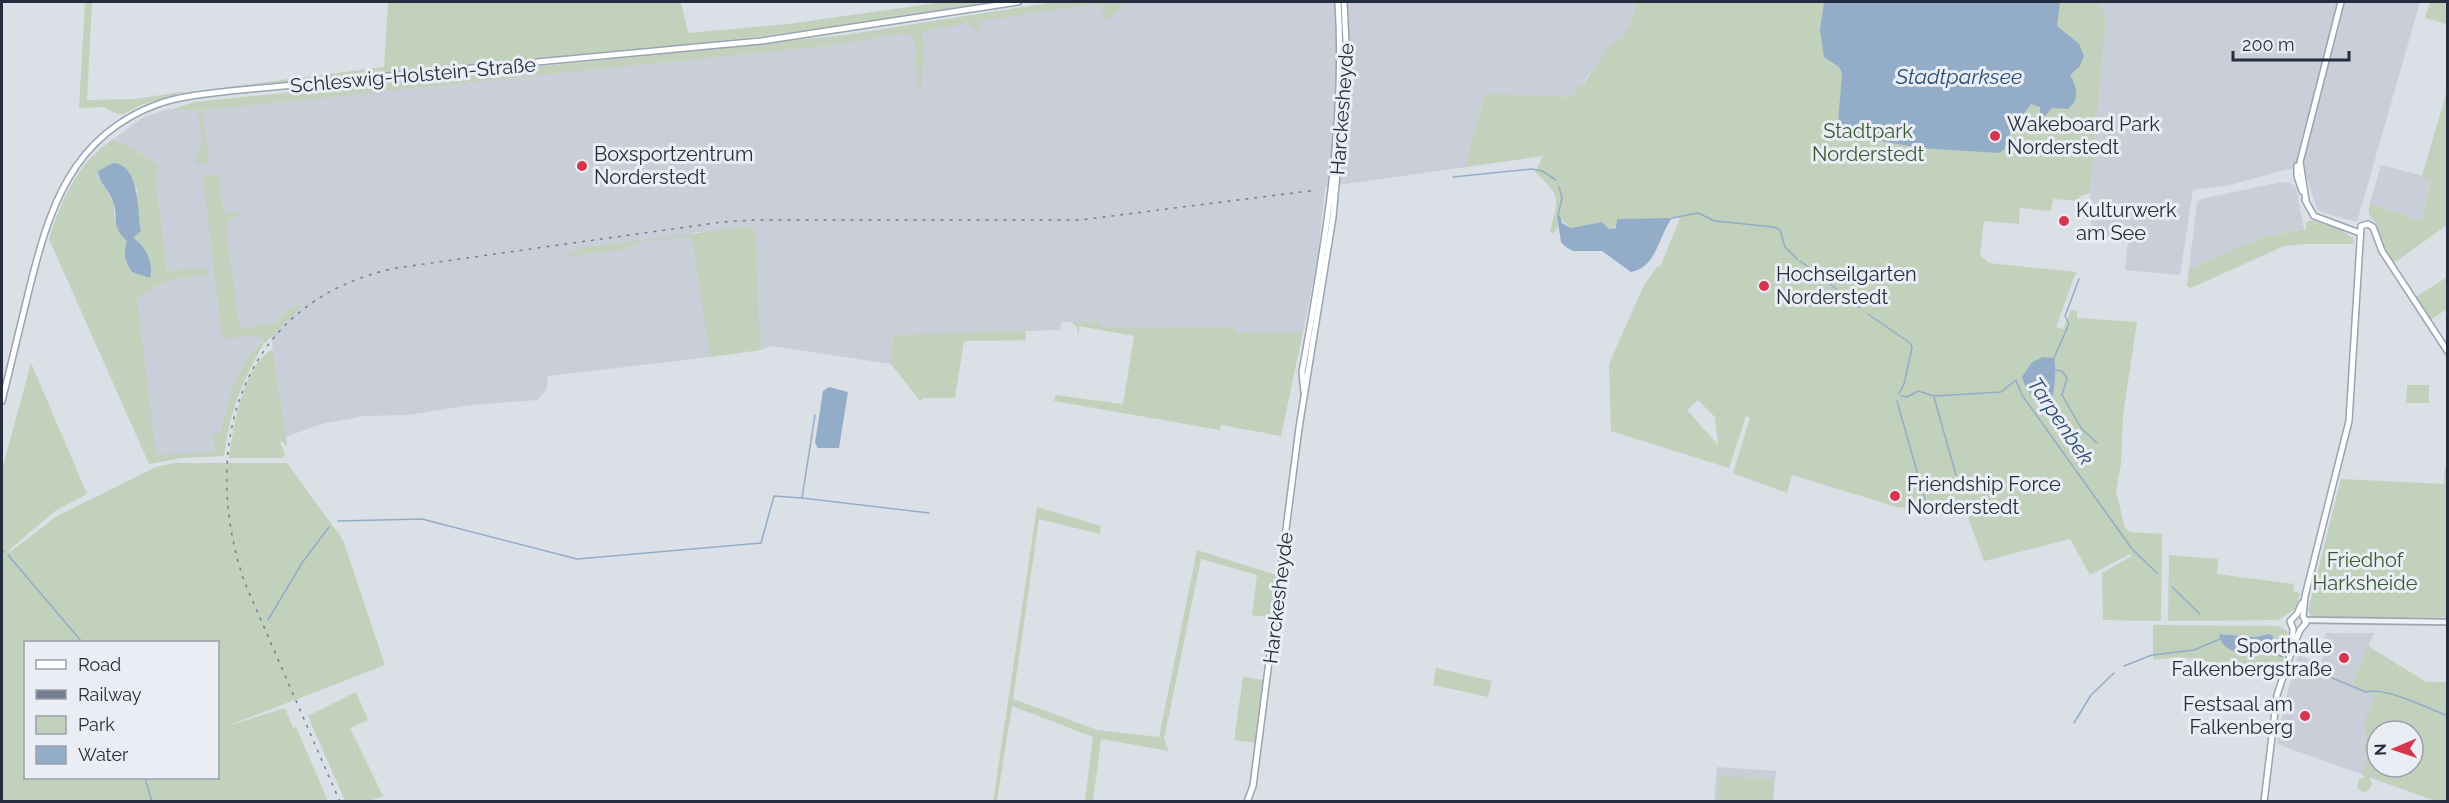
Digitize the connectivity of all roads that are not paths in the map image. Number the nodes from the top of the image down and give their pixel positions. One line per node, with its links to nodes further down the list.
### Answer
1 (1018, 2): 8 (main road, Schleswig-Holstein-Straße)
2 (1338, 2): 7 (main road, Harckesheyde)
3 (1344, 2): 7 (main road, Harckesheyde)
4 (2341, 2): 5 (main road)
5 (2365, 234): 6 (main road); 9 (main road)
6 (2448, 354)
7 (1304, 393): 11 (main road, Harckesheyde)
8 (2, 401)
9 (2301, 622): 10 (street); 12 (main road)
10 (2448, 622)
11 (1247, 801)
12 (2265, 801)

